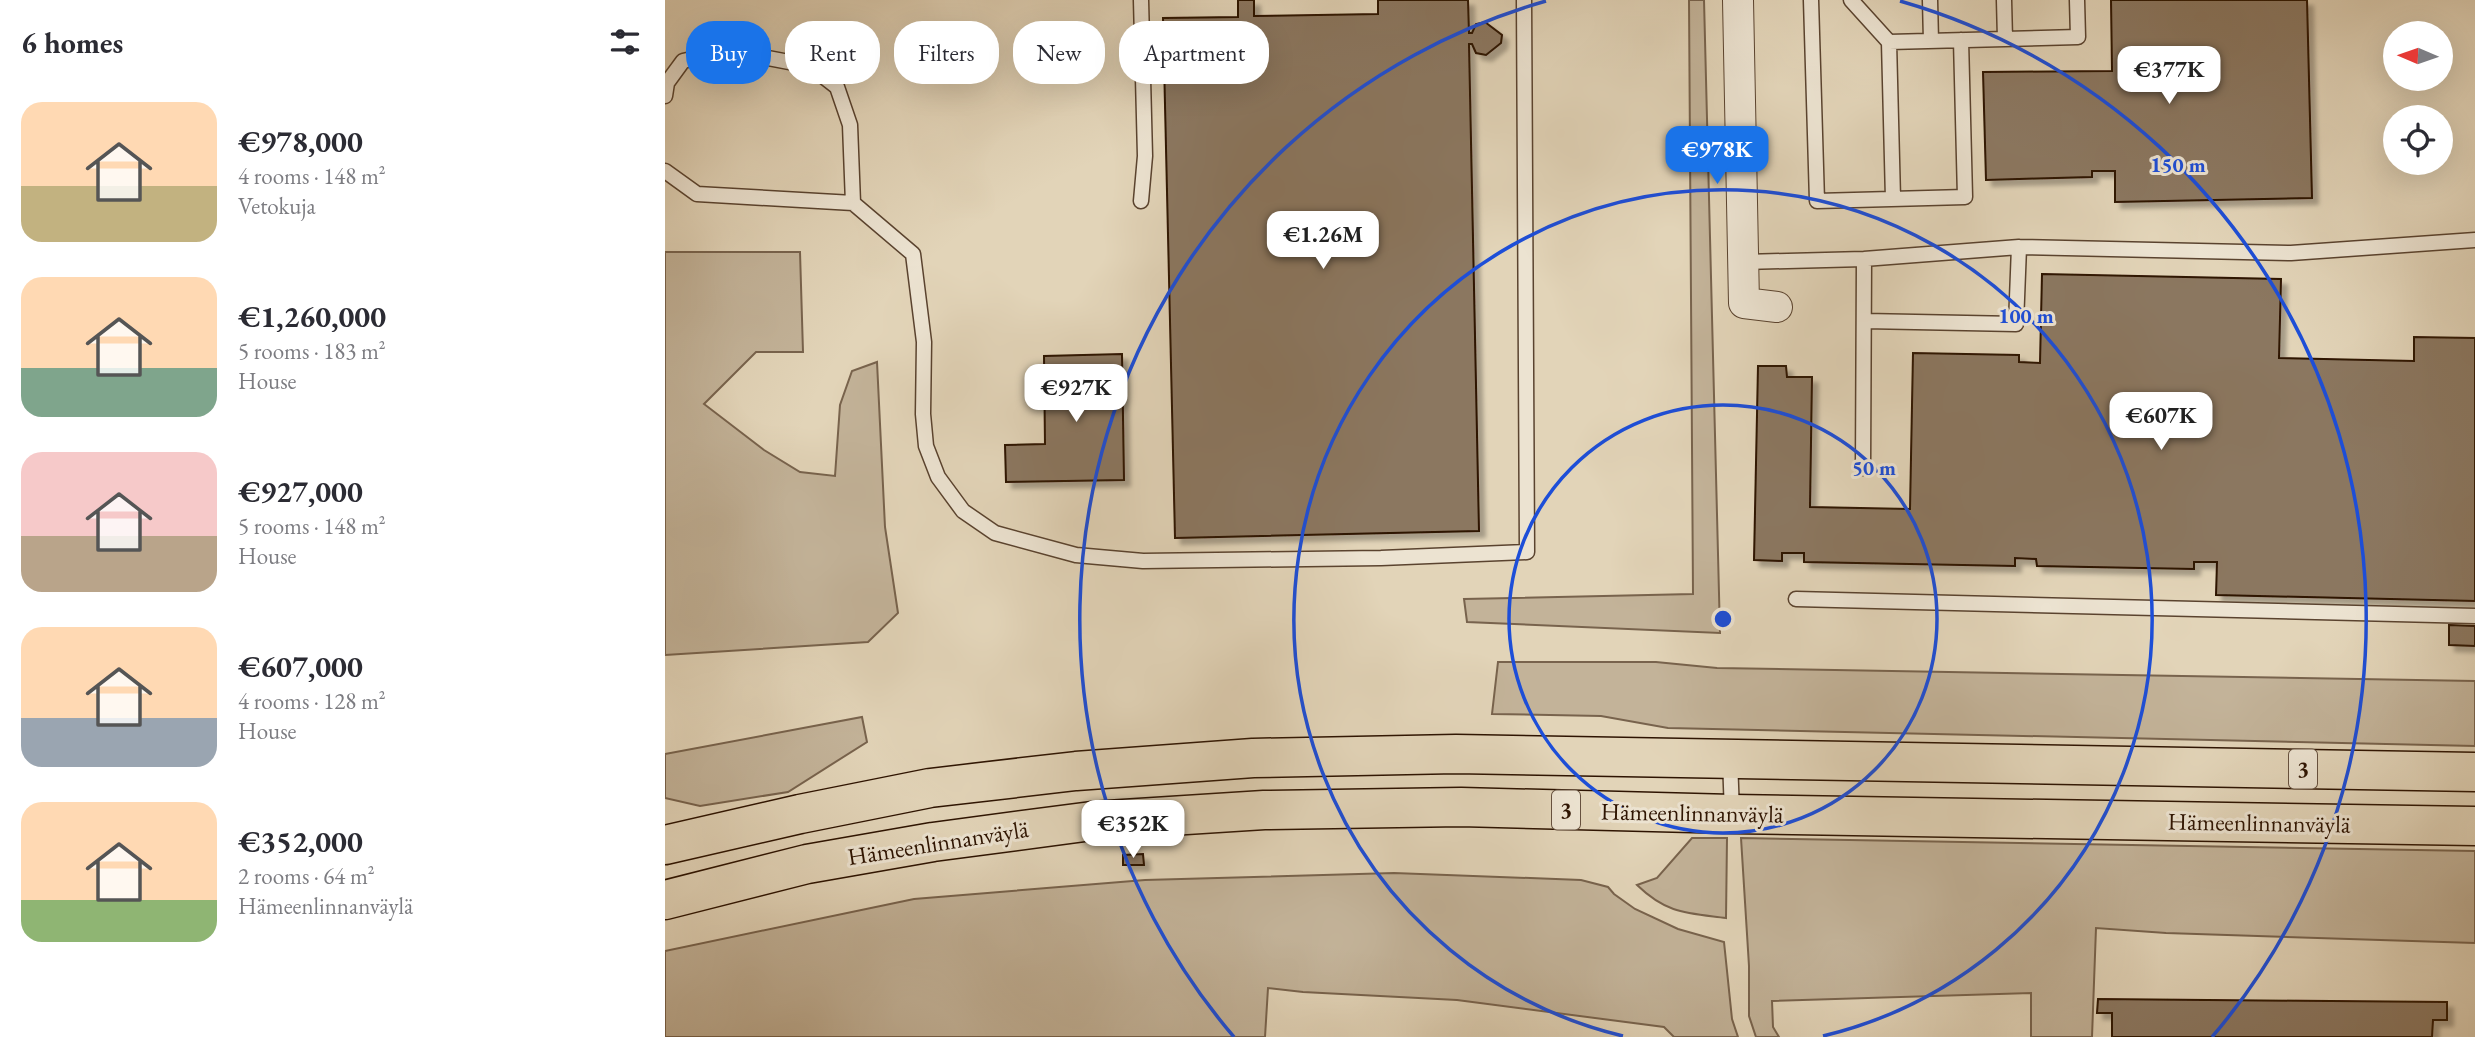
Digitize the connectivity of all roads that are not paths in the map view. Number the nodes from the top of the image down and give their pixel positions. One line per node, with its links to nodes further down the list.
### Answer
1 (1141, 0): 16 (lane)
2 (1524, 0): 17 (lane)
3 (1738, 0): 21 (street)
4 (1811, 0): 15 (lane)
5 (1851, 0): 12 (lane)
6 (1930, 0): 11 (lane)
7 (2004, 0): 9 (lane)
8 (2077, 0): 9 (lane)
9 (2005, 39): 10 (lane)
10 (1961, 40): 11 (lane); 15 (lane)
11 (1931, 41): 12 (lane)
12 (1889, 42): 15 (lane)
13 (665, 96): 17 (lane)
14 (665, 171): 17 (lane)
15 (1893, 199)
16 (1141, 201)
17 (853, 203)
18 (2475, 240): 19 (lane)
19 (2019, 247): 20 (lane); 23 (lane)
20 (1864, 259): 21 (lane); 23 (lane)
21 (1744, 262): 22 (street)
22 (1777, 307)
23 (1864, 321): 24 (lane)
24 (1863, 468)
25 (1795, 599): 26 (lane)
26 (2475, 616)
27 (1730, 759): 28 (highway, 3); 29 (lane); 31 (highway, 3)
28 (2475, 772)
29 (1732, 814): 30 (highway, Hämeenlinnanväylä / 3); 32 (highway, Hämeenlinnanväylä / 3)
30 (2475, 826)
31 (665, 845)
32 (665, 900)

